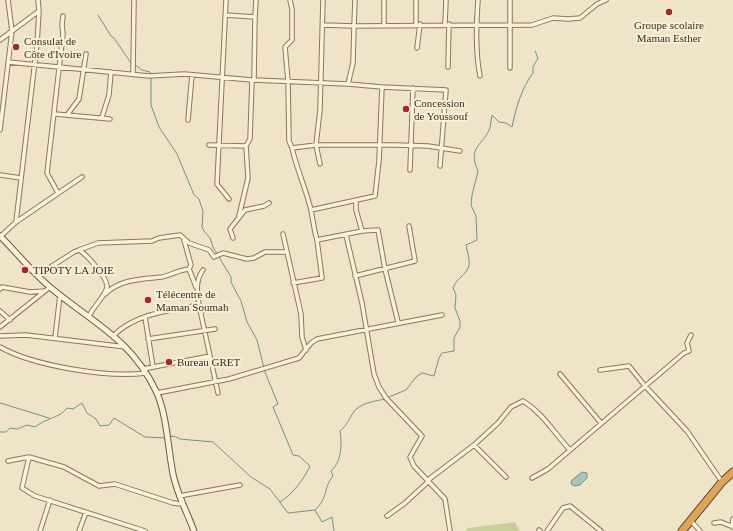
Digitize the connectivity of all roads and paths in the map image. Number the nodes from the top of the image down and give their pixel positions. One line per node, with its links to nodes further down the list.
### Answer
1 (8, 0): 26 (street)
2 (38, 0): 15 (street)
3 (134, 0): 37 (street)
4 (226, 0): 16 (street)
5 (256, 0): 18 (street)
6 (290, 0): 42 (street)
7 (323, 0): 22 (street)
8 (355, 0): 25 (street)
9 (384, 0): 23 (street)
10 (416, 0): 19 (street)
11 (446, 0): 20 (street)
12 (478, 0): 21 (street)
13 (510, 0): 24 (street)
14 (606, 0): 24 (street)
15 (39, 11): 26 (street); 31 (street)
16 (225, 15): 18 (street); 40 (street)
17 (63, 16): 32 (street)
18 (255, 17): 41 (street)
19 (418, 24): 20 (street); 23 (street); 28 (street)
20 (447, 24): 21 (street); 33 (street)
21 (476, 24): 24 (street); 39 (street)
22 (323, 25): 25 (street); 43 (street)
23 (384, 25): 25 (street)
24 (509, 25): 34 (street)
25 (354, 26): 44 (street)
26 (12, 31): 27 (street); 30 (street)
27 (0, 40)
28 (417, 48)
29 (86, 54): 35 (street)
30 (8, 62): 31 (street); 52 (street)
31 (34, 65): 32 (street); 67 (street)
32 (60, 67): 35 (street); 47 (street)
33 (448, 68)
34 (510, 68)
35 (84, 70): 36 (street); 48 (street)
36 (111, 72): 37 (street); 49 (street)
37 (133, 74): 38 (street)
38 (192, 74): 40 (street); 51 (street)
39 (480, 76)
40 (222, 77): 41 (street); 53 (street)
41 (253, 80): 42 (street); 56 (street)
42 (288, 81): 43 (street); 59 (street)
43 (320, 83): 44 (street); 57 (street)
44 (348, 84): 45 (street)
45 (382, 87): 46 (street); 54 (street)
46 (414, 88): 58 (street); 60 (street)
47 (55, 114): 48 (street); 68 (street)
48 (67, 115): 49 (street)
49 (102, 117): 50 (street)
50 (110, 119)
51 (188, 120)
52 (0, 130)
53 (219, 145): 55 (street); 56 (street); 69 (street)
54 (379, 145): 57 (street); 58 (street); 70 (street)
55 (209, 146)
56 (246, 146): 73 (street)
57 (316, 146): 59 (street); 62 (street)
58 (410, 146): 60 (street); 64 (street)
59 (292, 148): 72 (street)
60 (441, 148): 61 (street); 63 (street)
61 (460, 151)
62 (320, 164)
63 (440, 166)
64 (410, 170)
65 (0, 175): 67 (street)
66 (82, 177): 68 (street)
67 (21, 178): 74 (street)
68 (58, 193): 74 (street)
69 (229, 199)
70 (356, 200): 72 (street); 76 (street)
71 (269, 203): 73 (street)
72 (311, 210): 82 (street)
73 (239, 216): 81 (street)
74 (16, 222): 79 (street)
75 (409, 226): 86 (street)
76 (362, 231): 78 (street); 86 (street)
77 (283, 234): 84 (street)
78 (346, 235): 82 (street); 89 (street)
79 (0, 236): 88 (street)
80 (184, 238): 83 (street); 84 (street); 85 (street)
81 (233, 238)
82 (318, 240): 90 (street)
83 (79, 250): 88 (street); 96 (street)
84 (286, 252): 90 (street)
85 (189, 269): 92 (street); 96 (street)
86 (385, 269): 89 (street); 105 (street)
87 (203, 270): 92 (street)
88 (38, 275): 91 (street)
89 (355, 276): 108 (street)
90 (293, 283): 117 (street)
91 (50, 287): 94 (street); 95 (street)
92 (196, 287): 97 (street)
93 (0, 288): 94 (street)
94 (45, 291): 104 (street)
95 (60, 295): 102 (street); 113 (street)
96 (103, 296): 102 (street)
97 (199, 305): 100 (street); 103 (street)
98 (215, 307): 100 (street)
99 (0, 311): 104 (street)
100 (201, 311): 109 (street)
101 (442, 315): 105 (street)
102 (89, 316): 110 (street)
103 (145, 316): 110 (street); 114 (street)
104 (10, 320): 106 (street)
105 (398, 322): 108 (street)
106 (0, 327)
107 (215, 329): 109 (street)
108 (366, 329): 117 (street); 135 (street)
109 (206, 330): 114 (street); 118 (street)
110 (114, 335): 116 (street)
111 (691, 335): 124 (street)
112 (0, 336): 113 (street)
113 (55, 338): 116 (street)
114 (148, 340): 119 (street)
115 (0, 347): 121 (street)
116 (127, 347): 121 (street)
117 (306, 350): 123 (street)
118 (210, 356): 119 (street); 123 (street)
119 (153, 367): 121 (street)
120 (600, 370): 124 (street)
121 (145, 371): 125 (street)
122 (560, 374): 127 (street)
123 (216, 381): 125 (street); 126 (street)
124 (645, 386): 127 (street); 136 (street)
125 (157, 393): 138 (street)
126 (218, 393)
127 (601, 423): 129 (street)
128 (474, 445): 129 (street); 133 (street); 135 (street)
129 (570, 450): 134 (street)
130 (29, 457): 131 (street); 139 (street); 140 (street)
131 (8, 461)
132 (733, 472): 136 (highway)
133 (506, 477)
134 (532, 478)
135 (429, 481): 142 (street); 152 (street)
136 (722, 482): 144 (highway)
137 (240, 485): 138 (street)
138 (180, 496): 140 (street)
139 (50, 500): 141 (street); 148 (street)
140 (182, 504): 151 (street)
141 (86, 512): 147 (street); 149 (street)
142 (387, 516)
143 (733, 519): 146 (street)
144 (691, 521): 155 (highway); 156 (street)
145 (714, 523): 146 (street)
146 (733, 527)
147 (129, 529): 150 (street)
148 (40, 531)
149 (79, 531)
150 (145, 531)
151 (194, 531)
152 (450, 531)
153 (547, 531): 154 (street)
154 (601, 531)
155 (682, 531)
156 (700, 531)

